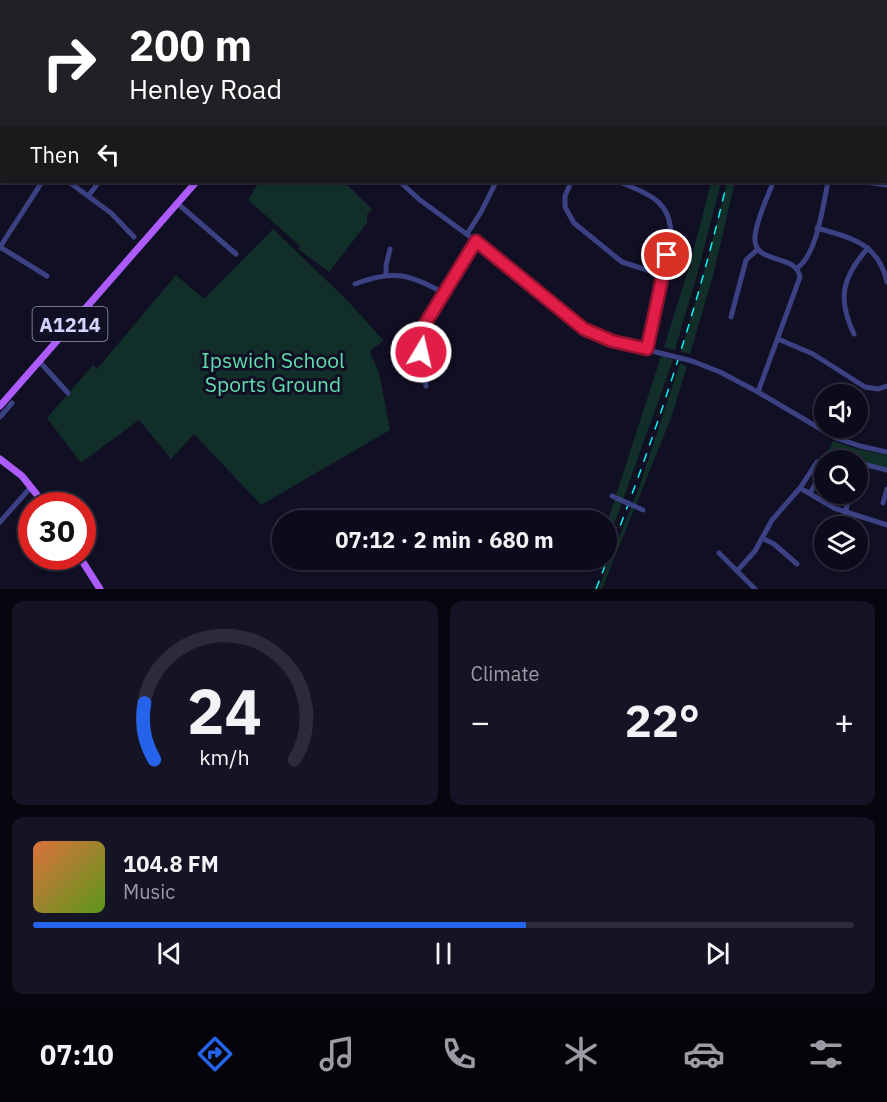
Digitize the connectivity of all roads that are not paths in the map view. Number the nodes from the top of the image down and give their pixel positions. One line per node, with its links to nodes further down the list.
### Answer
1 (41, 183): 24 (street)
2 (71, 183): 11 (street)
3 (98, 183): 11 (street)
4 (195, 183): 12 (main road, A1214)
5 (401, 183): 14 (street)
6 (496, 183): 14 (street)
7 (571, 183): 23 (street)
8 (622, 183): 23 (street)
9 (773, 183): 19 (street)
10 (828, 183): 13 (street)
11 (89, 195): 15 (street)
12 (177, 203): 20 (street); 28 (main road, A1214)
13 (818, 228): 17 (street); 21 (street)
14 (467, 234): 16 (street)
15 (134, 237)
16 (476, 241): 27 (street); 33 (street)
17 (868, 248): 25 (street); 31 (street)
18 (390, 249): 22 (street)
19 (758, 249): 21 (street); 29 (street)
20 (236, 254)
21 (797, 268): 32 (street)
22 (386, 274): 26 (street); 27 (street)
23 (663, 275): 33 (street)
24 (47, 276)
25 (887, 282)
26 (355, 284)
27 (443, 293): 35 (street)
28 (79, 315): 30 (street); 34 (main road, A1214)
29 (731, 317)
30 (104, 332)
31 (854, 334)
32 (778, 339): 36 (street); 37 (street)
33 (647, 349): 37 (street, bridge)
34 (39, 361): 38 (street); 39 (main road, A1214)
35 (426, 386)
36 (887, 386)
37 (758, 392): 41 (street)
38 (68, 393)
39 (7, 403): 40 (street)
40 (0, 417)
41 (887, 452)
42 (0, 459): 47 (main road)
43 (814, 467): 48 (street)
44 (868, 467): 45 (street)
45 (887, 470)
46 (814, 486): 51 (street)
47 (31, 487): 50 (main road); 57 (street)
48 (800, 488): 51 (street); 59 (street)
49 (887, 489): 53 (street)
50 (35, 492)
51 (810, 493): 56 (street)
52 (612, 496): 55 (street, bridge)
53 (883, 503)
54 (847, 504): 56 (street)
55 (643, 510)
56 (845, 513): 58 (street)
57 (0, 522)
58 (887, 525)
59 (762, 538): 61 (street); 63 (street)
60 (718, 553): 63 (street)
61 (797, 564)
62 (88, 570): 64 (main road)
63 (737, 571): 65 (street)
64 (100, 589)
65 (755, 589)

